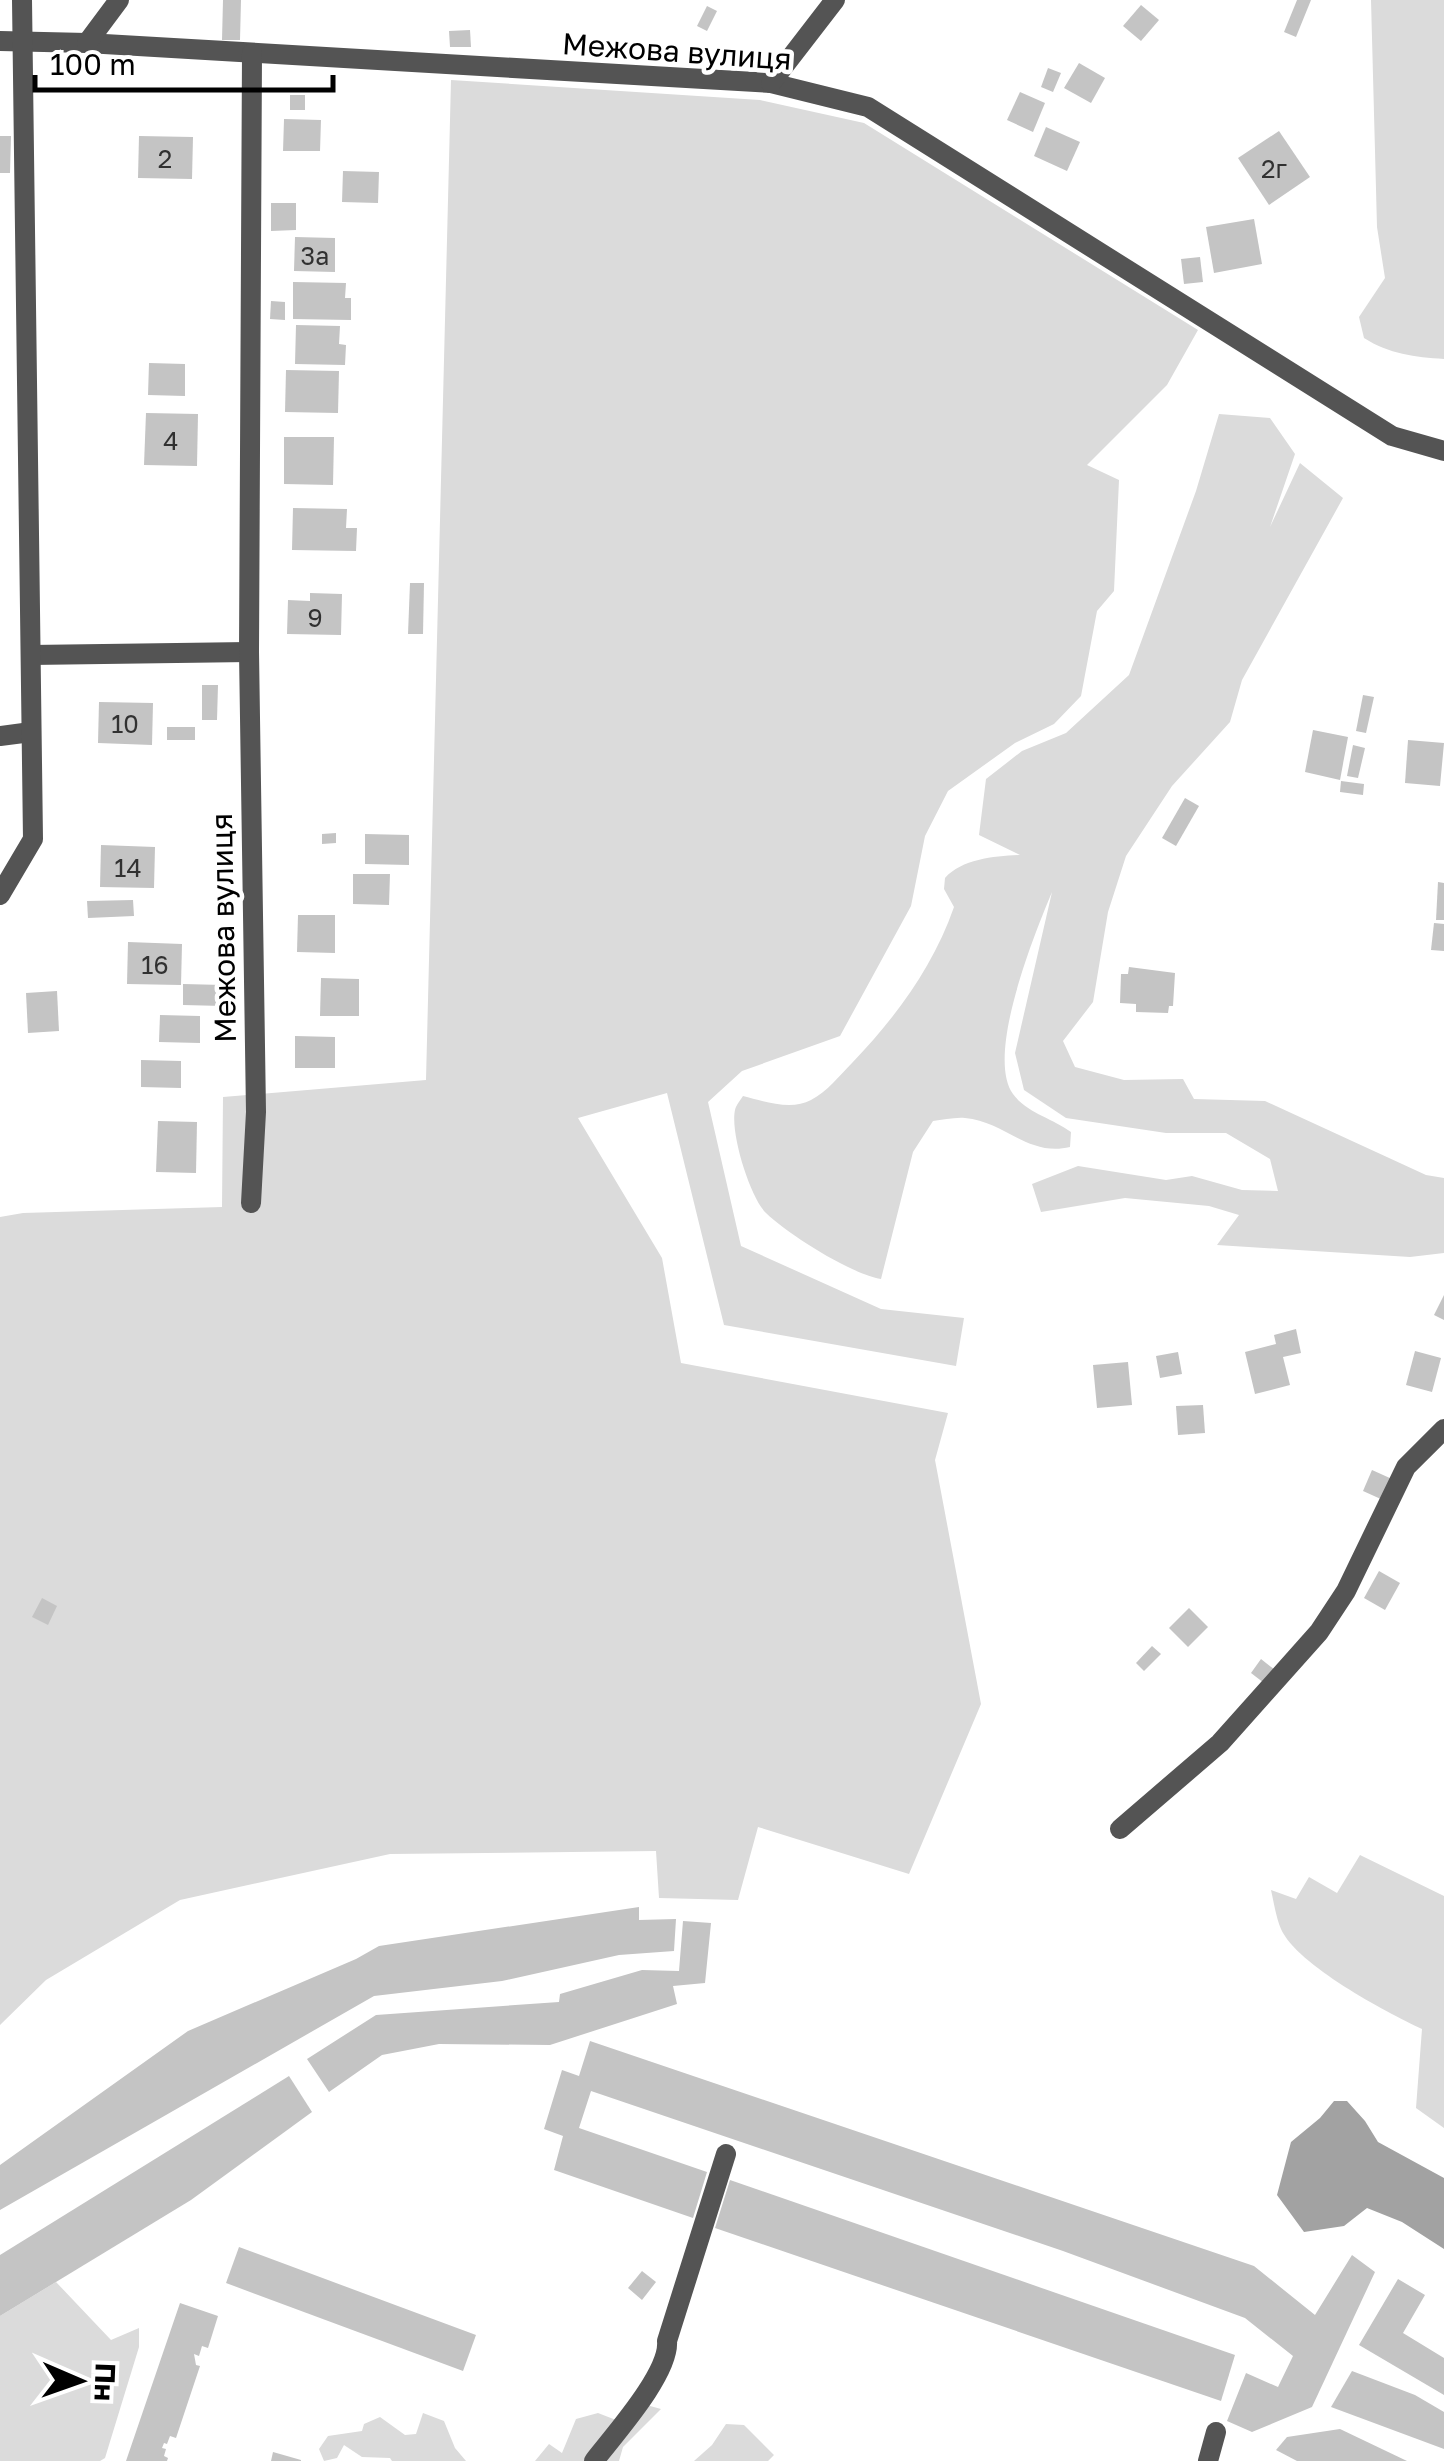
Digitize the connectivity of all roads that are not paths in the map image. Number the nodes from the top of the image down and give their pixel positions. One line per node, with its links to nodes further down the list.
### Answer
1 (22, 0): 5 (street)
2 (119, 0): 6 (street)
3 (835, 0): 8 (street)
4 (0, 41): 5 (street, Межова вулиця)
5 (24, 42): 6 (street, Межова вулиця); 11 (street)
6 (87, 43): 7 (street, Межова вулиця)
7 (252, 53): 8 (street, Межова вулиця); 10 (street, Межова вулиця)
8 (770, 83): 9 (street, Межова вулиця)
9 (1444, 451)
10 (249, 652): 11 (street); 15 (street, Межова вулиця)
11 (30, 655): 12 (street)
12 (31, 732): 13 (street); 14 (street)
13 (0, 736)
14 (0, 895)
15 (251, 1203)
16 (1444, 1428): 17 (street)
17 (1120, 1829)
18 (726, 2154): 20 (street)
19 (1216, 2432): 21 (street)
20 (594, 2461)
21 (1208, 2461)

